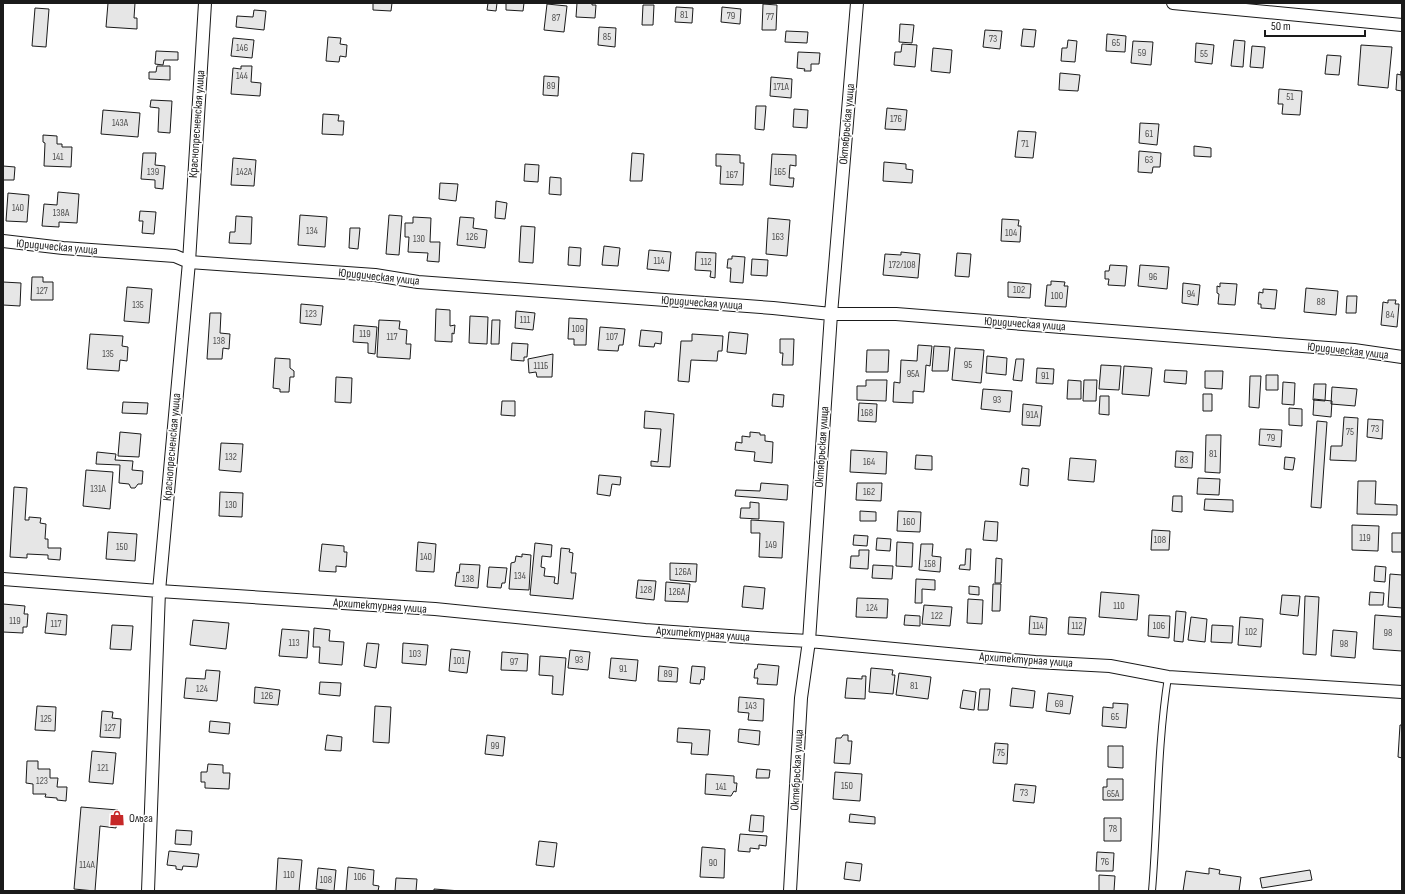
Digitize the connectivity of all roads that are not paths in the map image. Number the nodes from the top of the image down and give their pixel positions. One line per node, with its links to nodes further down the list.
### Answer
1 (205, 3): 6 (street, Краснопресненская улица)
2 (857, 3): 7 (street, Октябрьская улица)
3 (1173, 3): 4 (street)
4 (1402, 25)
5 (3, 242): 6 (street, Юридическая улица)
6 (189, 262): 7 (street, Юридическая улица); 10 (street, Краснопресненская улица)
7 (832, 314): 8 (street, Юридическая улица); 11 (street, Октябрьская улица)
8 (1402, 357)
9 (3, 579): 10 (street, Архитектурная улица)
10 (159, 591): 11 (street, Архитектурная улица); 14 (street, Краснопресненская улица)
11 (809, 641): 12 (street, Архитектурная улица); 15 (street, Октябрьская улица)
12 (1168, 677): 13 (street, Архитектурная улица); 16 (lane)
13 (1402, 692)
14 (148, 891)
15 (790, 891)
16 (1152, 891)

